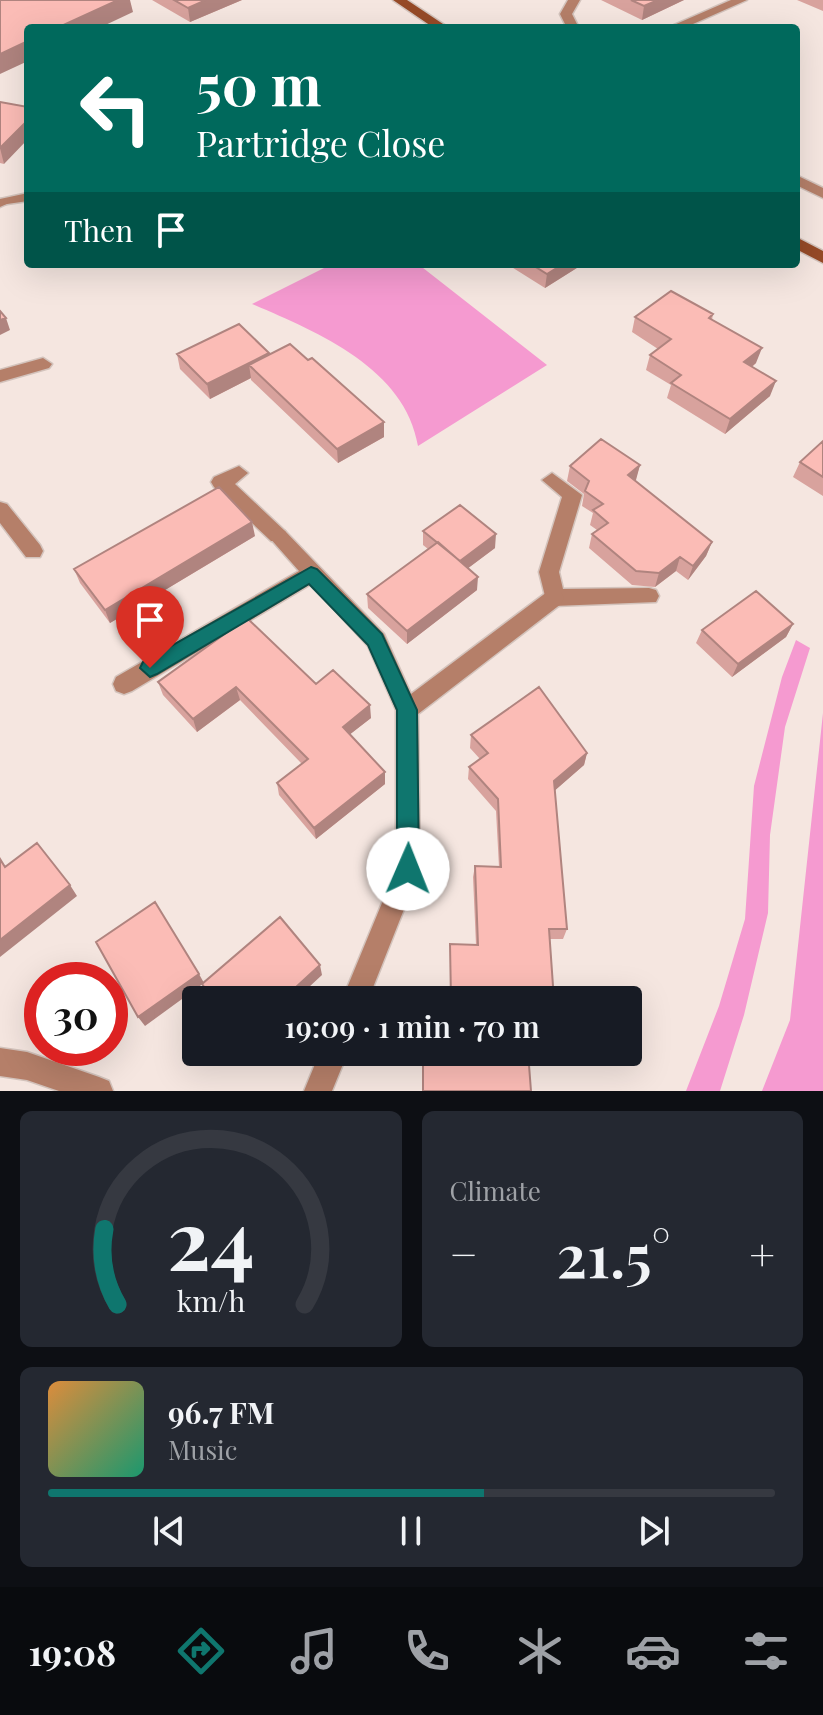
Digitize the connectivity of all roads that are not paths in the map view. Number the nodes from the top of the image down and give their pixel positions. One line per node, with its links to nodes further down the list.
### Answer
1 (399, 0): 4 (main road)
2 (574, 0): 5 (street)
3 (741, 0): 6 (street)
4 (437, 24)
5 (571, 24)
6 (683, 24)
7 (800, 181): 8 (street)
8 (823, 194)
9 (24, 198): 10 (street)
10 (2, 203)
11 (800, 244): 12 (main road)
12 (823, 258)
13 (43, 364): 14 (street)
14 (0, 376)
15 (239, 473): 19 (street)
16 (552, 480): 21 (street)
17 (0, 509): 18 (street)
18 (33, 551)
19 (311, 574): 22 (street); 23 (street)
20 (649, 596): 21 (street)
21 (554, 598): 23 (street)
22 (124, 684)
23 (407, 710): 24 (street)
24 (361, 986)
25 (0, 1062): 27 (street)
26 (328, 1066): 28 (street)
27 (99, 1091)
28 (318, 1091)

